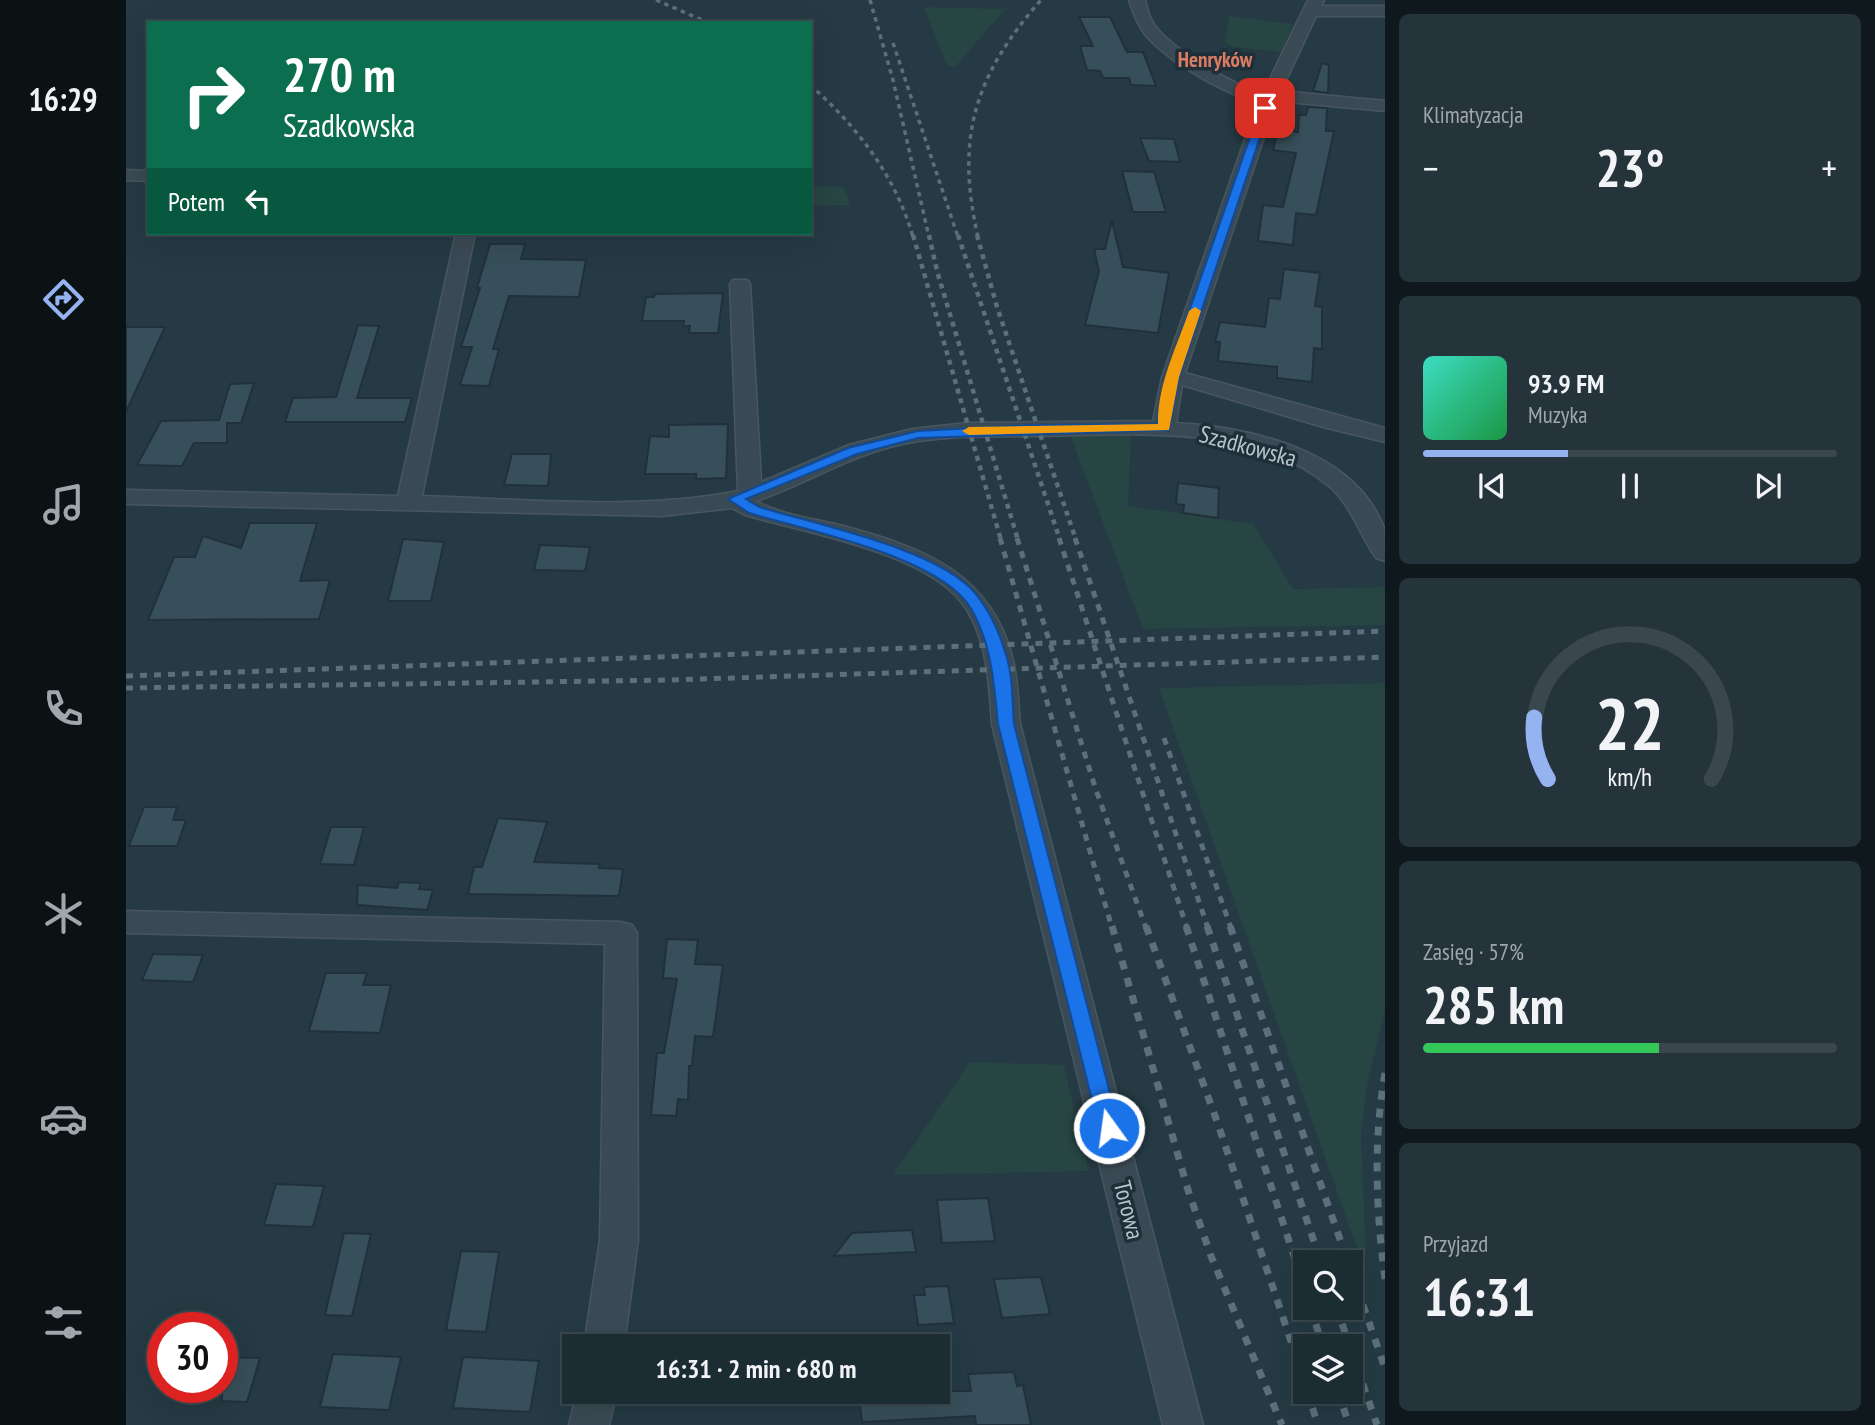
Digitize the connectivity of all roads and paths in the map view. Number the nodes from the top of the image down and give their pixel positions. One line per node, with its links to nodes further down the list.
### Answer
1 (1136, 0): 4 (street)
2 (1313, 5): 3 (street); 4 (street)
3 (1385, 11)
4 (1270, 97): 5 (street); 10 (street)
5 (1385, 106)
6 (126, 175): 7 (street)
7 (147, 176)
8 (465, 235): 15 (street)
9 (740, 284): 14 (street)
10 (1173, 377): 11 (street); 12 (street)
11 (1165, 428): 14 (street, Szadkowska); 16 (street, Szadkowska)
12 (1385, 435)
13 (126, 497): 15 (street, Szadkowska)
14 (742, 497): 15 (street, Szadkowska); 21 (street, Torowa)
15 (409, 503)
16 (1385, 553)
17 (126, 922): 18 (street)
18 (606, 1334)
19 (594, 1404): 20 (street)
20 (589, 1425)
21 (1183, 1425)

